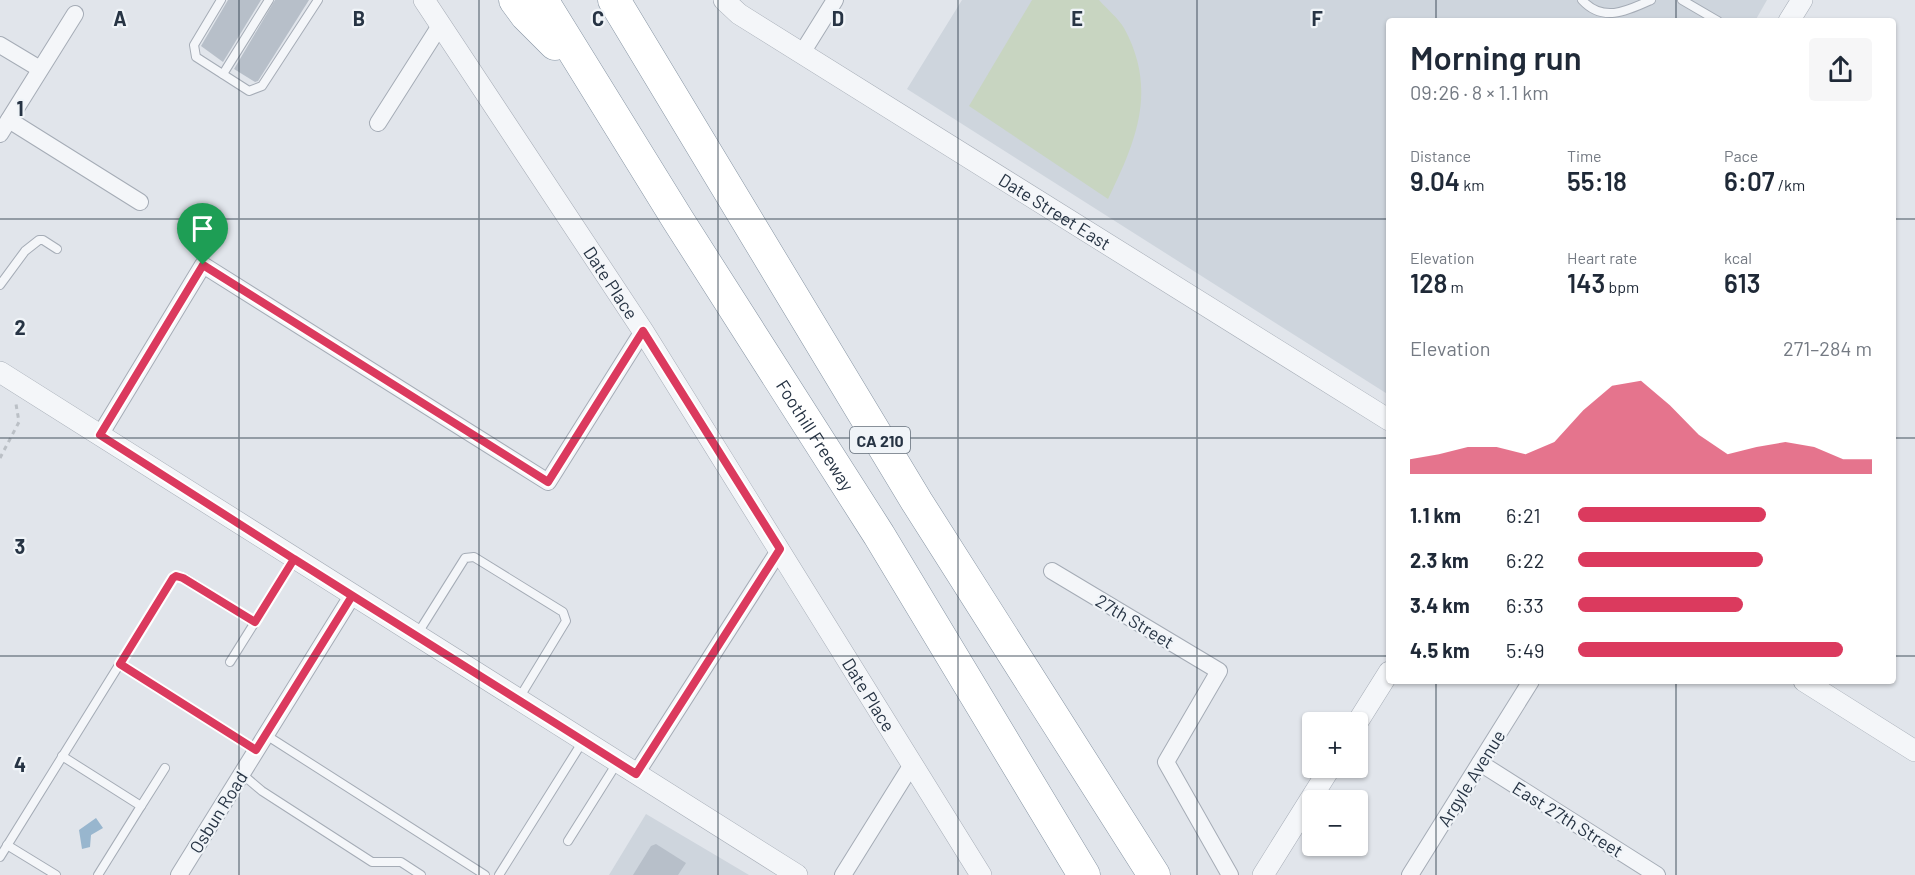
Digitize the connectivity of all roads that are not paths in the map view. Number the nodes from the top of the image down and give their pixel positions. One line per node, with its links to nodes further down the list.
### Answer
1 (220, 0): 21 (lane)
2 (269, 0): 21 (lane)
3 (318, 0): 21 (lane)
4 (424, 0): 17 (street, Date Place)
5 (515, 0): 22 (highway)
6 (542, 0): 22 (highway, Foothill Freeway / CA 210)
7 (614, 0): 71 (highway, CA 210)
8 (724, 0): 19 (street, Date Street East)
9 (835, 0): 19 (street)
10 (1582, 0): 11 (lane)
11 (1651, 0)
12 (1682, 0): 15 (lane)
13 (1802, 0): 16 (street)
14 (75, 14): 20 (street)
15 (1713, 18)
16 (1791, 18)
17 (441, 24): 23 (street); 28 (street, Date Place)
18 (0, 45): 20 (street)
19 (802, 53): 30 (street, Date Street East)
20 (40, 69): 24 (street)
21 (223, 74)
22 (590, 78): 70 (highway, Foothill Freeway / CA 210)
23 (378, 123)
24 (4, 127): 25 (street)
25 (140, 202)
26 (57, 249): 27 (lane)
27 (0, 285)
28 (643, 331): 31 (street); 32 (street, Date Place)
29 (0, 372): 31 (street)
30 (1386, 418)
31 (100, 435): 33 (street)
32 (780, 549): 52 (street, Date Place); 55 (street)
33 (294, 559): 35 (street); 36 (lane)
34 (1052, 571): 72 (street, 27th Street)
35 (352, 596): 37 (street); 45 (street, Osbun Road)
36 (255, 622): 38 (lane); 39 (lane)
37 (416, 636): 43 (street); 43 (lane)
38 (230, 662)
39 (120, 664): 47 (lane); 49 (lane)
40 (1386, 677): 44 (street)
41 (1530, 684): 51 (street, Argyle Avenue)
42 (1809, 684): 48 (street)
43 (518, 700): 46 (street)
44 (1364, 712)
45 (266, 735): 47 (street, Osbun Road); 65 (lane)
46 (584, 741): 50 (street); 66 (lane)
47 (256, 750): 54 (street, Osbun Road)
48 (1915, 750)
49 (62, 756): 57 (lane); 59 (lane)
50 (618, 762): 55 (street); 58 (lane)
51 (1480, 763): 74 (street, Argyle Avenue); 75 (street, East 27th Street)
52 (911, 766): 68 (street); 69 (street, Date Place)
53 (165, 768): 57 (lane)
54 (242, 774): 63 (street, Osbun Road); 64 (lane)
55 (636, 774): 67 (street)
56 (1324, 778): 73 (street)
57 (141, 806): 62 (lane)
58 (568, 841)
59 (7, 845): 60 (lane); 61 (lane)
60 (0, 857)
61 (57, 875)
62 (98, 875)
63 (179, 875)
64 (421, 875)
65 (485, 875)
66 (499, 875)
67 (796, 875)
68 (843, 875)
69 (981, 875)
70 (1084, 875)
71 (1154, 875)
72 (1230, 875)
73 (1263, 875)
74 (1410, 875)
75 (1657, 875)

